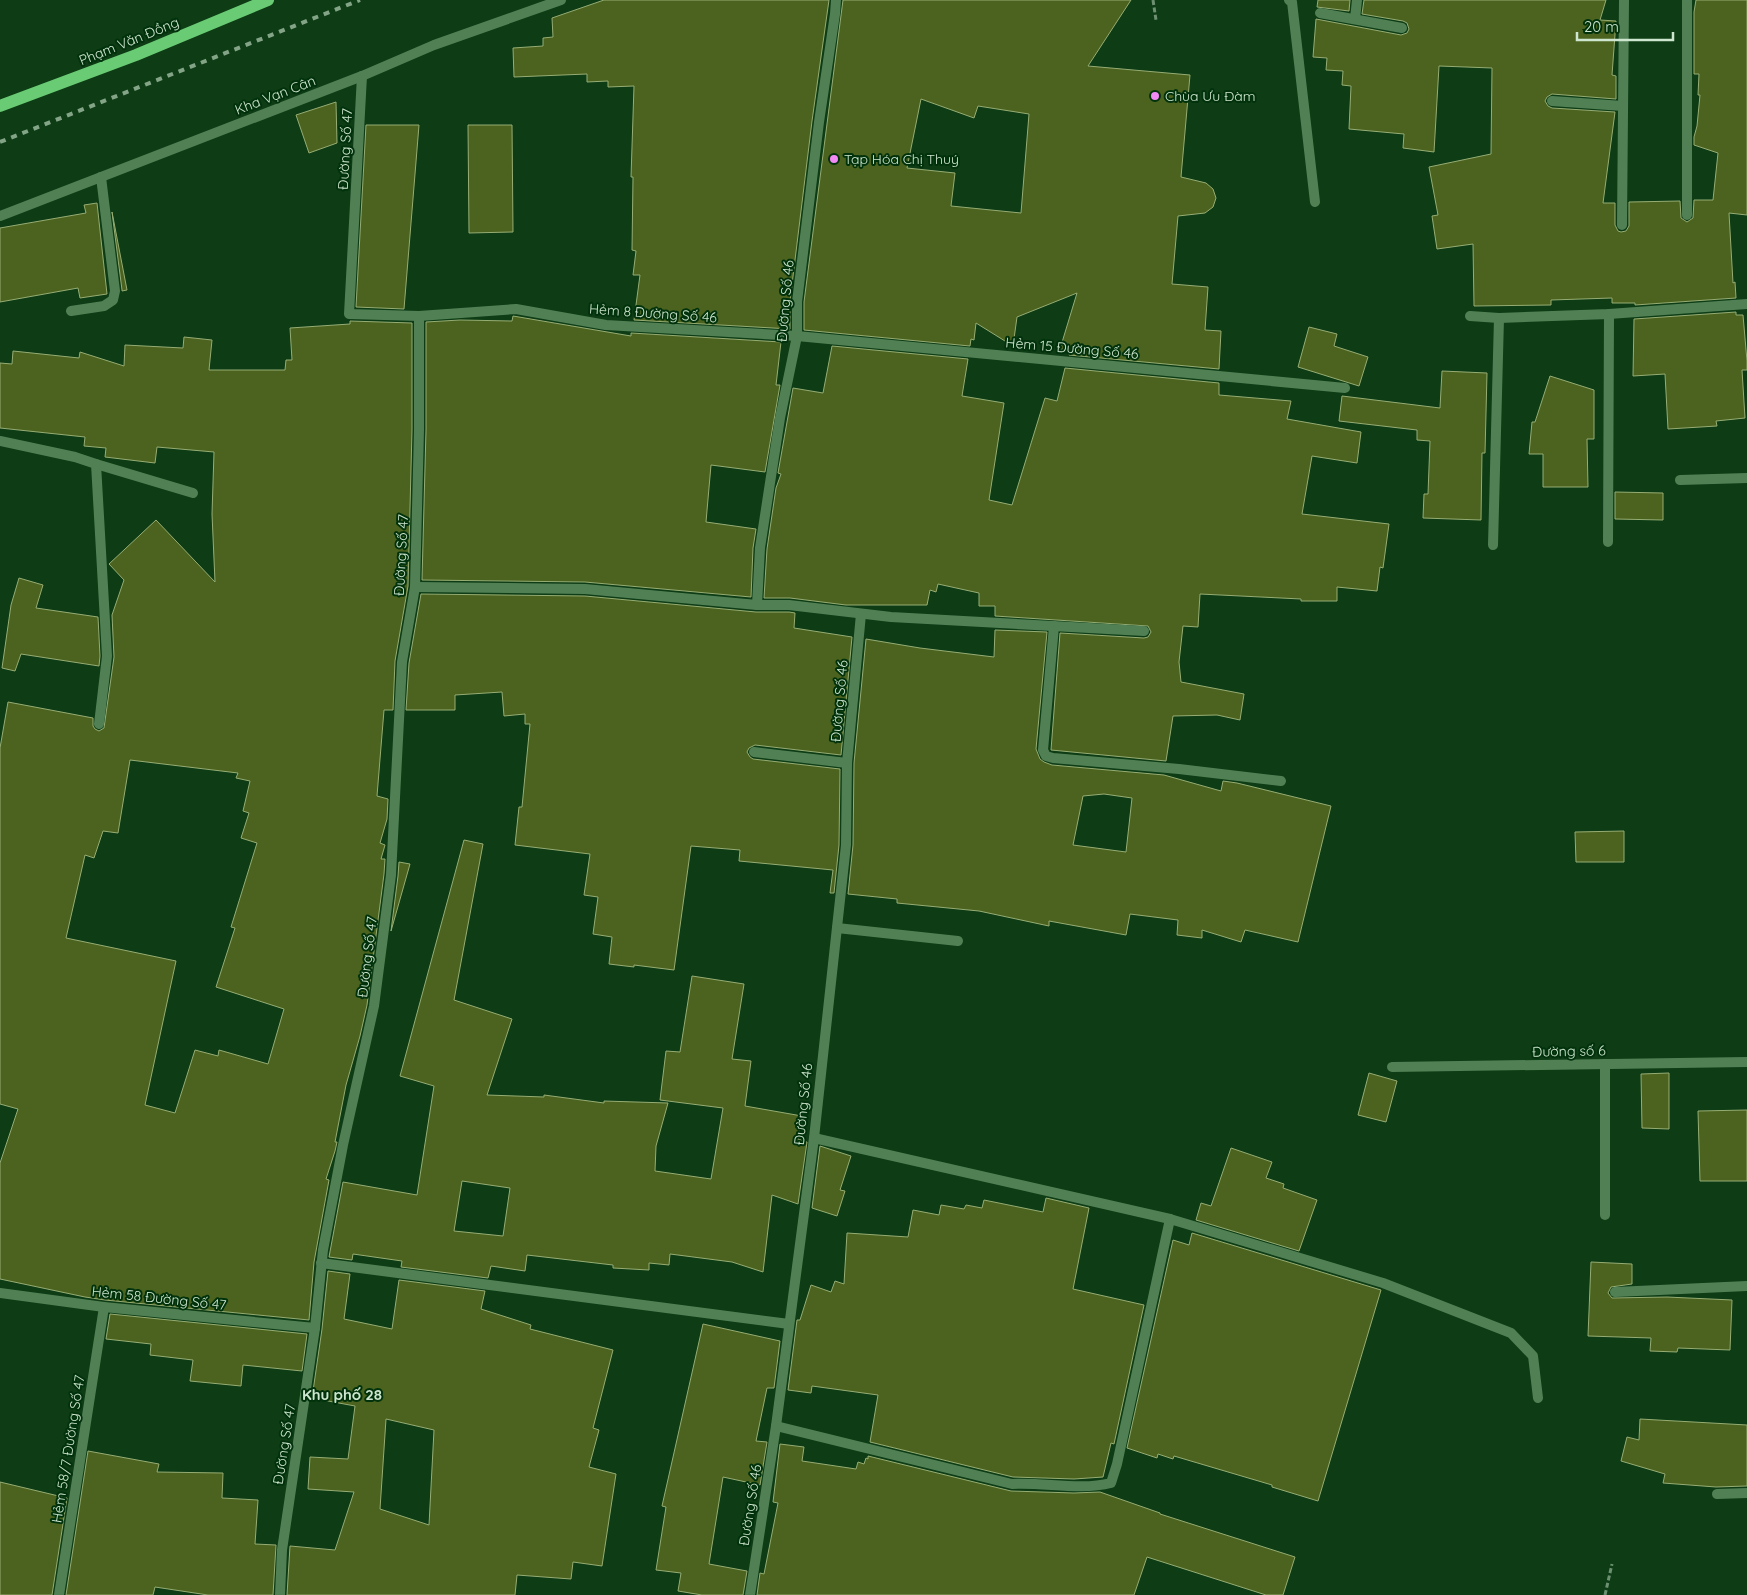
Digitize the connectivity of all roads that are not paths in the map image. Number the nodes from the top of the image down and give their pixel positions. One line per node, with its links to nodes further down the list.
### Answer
1 (268, 0): 13 (main road, Phạm Văn Đồng)
2 (561, 0): 11 (street, Kha Vạn Cân)
3 (836, 0): 27 (street, Đường Số 46)
4 (1288, 0): 16 (street)
5 (1357, 0): 9 (street)
6 (1624, 0): 14 (street)
7 (1687, 0): 17 (street)
8 (1320, 13): 9 (street)
9 (1355, 18): 10 (street)
10 (1402, 28)
11 (362, 76): 15 (street, Kha Vạn Cân); 22 (street, Đường Số 47)
12 (1552, 100): 14 (street)
13 (0, 106)
14 (1623, 106): 19 (street)
15 (101, 177): 18 (street, Kha Vạn Cân); 21 (street)
16 (1315, 202)
17 (1687, 215)
18 (0, 216)
19 (1622, 225)
20 (1747, 304): 23 (street)
21 (71, 311)
22 (349, 314): 24 (street, Hẻm 8 Đường Số 46)
23 (1609, 314): 26 (street); 34 (street)
24 (419, 316): 27 (street, Hẻm 8 Đường Số 46); 36 (street, Đường Số 47)
25 (1470, 316): 26 (street)
26 (1499, 318): 35 (street)
27 (797, 336): 28 (street, Hẻm 15 Đường Số 46); 37 (street, Đường Số 46)
28 (1345, 388)
29 (0, 442): 30 (street)
30 (96, 464): 33 (street); 41 (street)
31 (1747, 478): 32 (street)
32 (1680, 480)
33 (194, 493)
34 (1608, 542)
35 (1493, 545)
36 (415, 587): 37 (street); 53 (street, Đường Số 47)
37 (757, 605): 38 (street)
38 (861, 614): 39 (street); 43 (street, Đường Số 46)
39 (1054, 626): 40 (street); 44 (street)
40 (1144, 632)
41 (100, 724)
42 (754, 752): 43 (street)
43 (847, 763): 45 (street, Đường Số 46)
44 (1281, 781)
45 (837, 928): 46 (street); 50 (street, Đường Số 46)
46 (958, 941)
47 (1747, 1062): 48 (street, Đường số 6)
48 (1605, 1064): 49 (street, Đường số 6); 51 (street)
49 (1392, 1067)
50 (814, 1138): 52 (street); 58 (street, Đường Số 46)
51 (1604, 1215)
52 (1170, 1219): 60 (street); 61 (street)
53 (321, 1263): 58 (street); 59 (street, Đường Số 47)
54 (1747, 1286): 55 (street)
55 (1615, 1292)
56 (0, 1293): 57 (street, Hẻm 58 Đường Số 47)
57 (104, 1307): 59 (street, Hẻm 58 Đường Số 47); 64 (street, Hẻm 58/7 Đường Số 47)
58 (789, 1324): 61 (street, Đường Số 46)
59 (315, 1328): 65 (street, Đường Số 47)
60 (1538, 1398)
61 (776, 1426): 66 (street, Đường Số 46)
62 (1747, 1493): 63 (street)
63 (1717, 1494)
64 (59, 1595)
65 (280, 1595)
66 (750, 1595)

